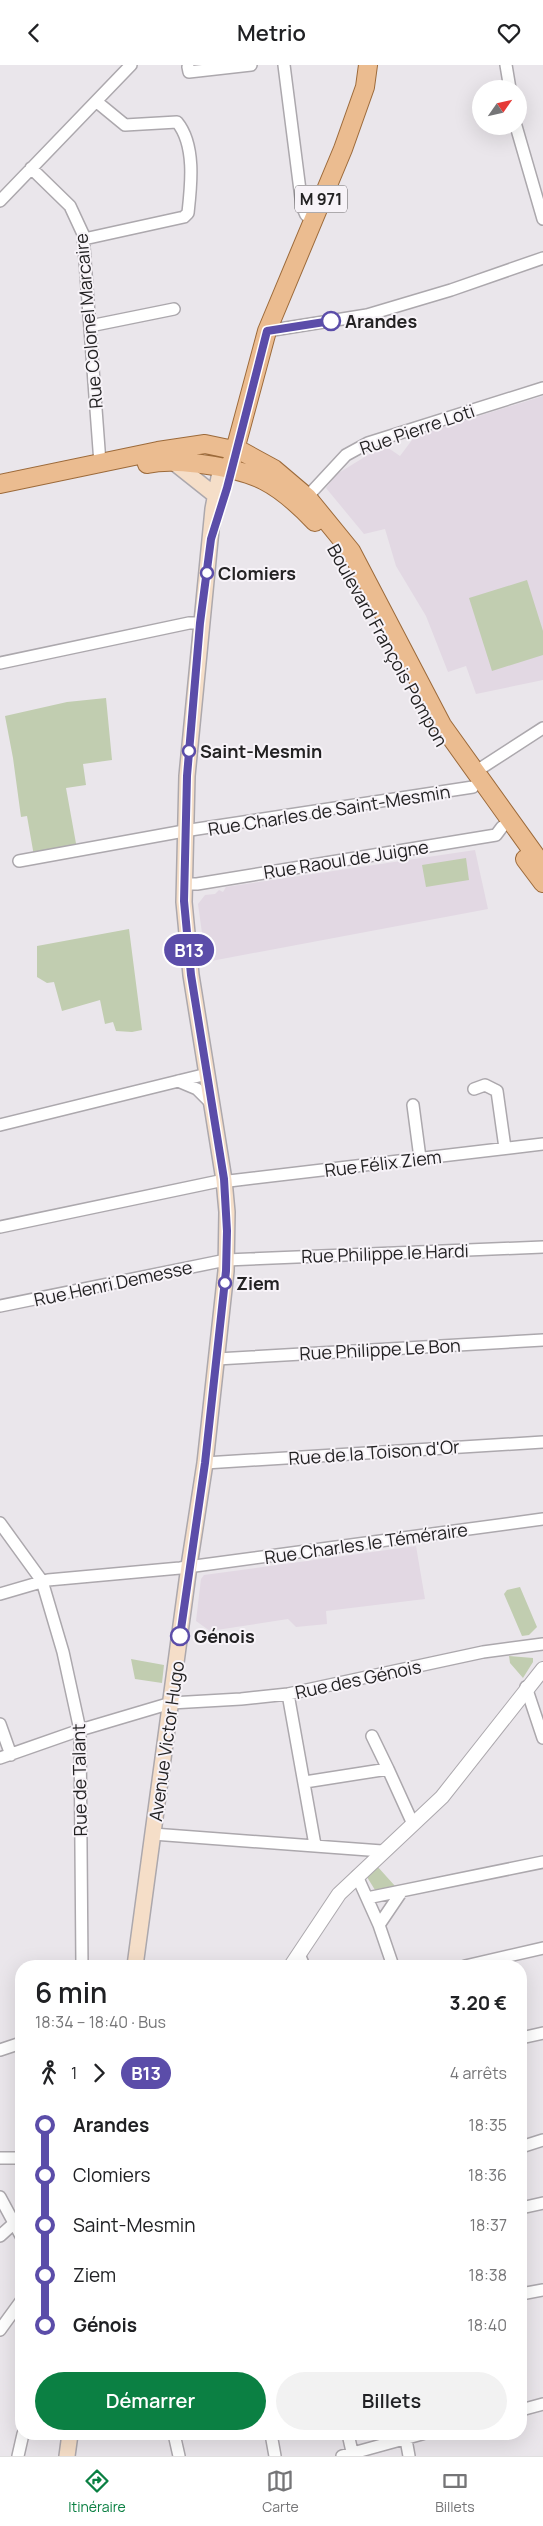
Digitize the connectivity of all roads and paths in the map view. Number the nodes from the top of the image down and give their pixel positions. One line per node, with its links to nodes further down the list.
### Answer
1 (131, 65): 8 (street)
2 (251, 65): 6 (street)
3 (284, 65): 12 (street)
4 (368, 65): 12 (main road, M 971)
5 (506, 65): 7 (street)
6 (188, 67)
7 (508, 80)
8 (97, 102): 10 (street); 14 (street)
9 (519, 135): 13 (street)
10 (31, 168): 11 (street); 14 (street, Rue Colonel Marcaire)
11 (0, 201)
12 (313, 217): 18 (main road, M 971)
13 (543, 219)
14 (84, 239): 17 (street, Rue Colonel Marcaire)
15 (543, 258): 18 (street)
16 (174, 309): 17 (street)
17 (90, 326): 22 (street, Rue Colonel Marcaire)
18 (267, 331): 20 (main road, Avenue Victor Hugo / M 971)
19 (543, 388): 24 (street, Rue Pierre Loti)
20 (228, 458): 21 (main road); 22 (main road); 24 (main road); 26 (main road, Avenue Victor Hugo / M 971); 27 (main road, Avenue Victor Hugo / M 971); 31 (main road, Boulevard François Pompon)
21 (165, 461): 25 (main road); 26 (main road)
22 (100, 463): 23 (main road)
23 (0, 484)
24 (301, 491): 31 (main road, Boulevard François Pompon)
25 (0, 495)
26 (216, 496): 27 (main road, Avenue Victor Hugo / M 971)
27 (211, 539): 28 (main road, Avenue Victor Hugo / M 971)
28 (200, 623): 29 (street); 33 (main road, Avenue Victor Hugo / M 971)
29 (0, 663)
30 (543, 728): 31 (street)
31 (474, 780): 32 (main road, Boulevard François Pompon); 33 (street, Rue Charles de Saint-Mesmin); 34 (main road, Boulevard François Pompon)
32 (502, 827): 36 (street, Rue Raoul de Juigne); 37 (main road, Boulevard François Pompon)
33 (184, 831): 35 (street); 36 (main road, Avenue Victor Hugo / M 971)
34 (540, 857)
35 (19, 861)
36 (185, 883): 38 (main road, Avenue Victor Hugo / M 971)
37 (543, 883)
38 (207, 1074): 39 (street); 41 (main road, Avenue Victor Hugo / M 971)
39 (178, 1081): 41 (street); 43 (street)
40 (474, 1089): 45 (street)
41 (211, 1103): 47 (main road, Avenue Victor Hugo / M 971)
42 (413, 1105): 46 (street)
43 (0, 1125)
44 (543, 1144): 45 (street, Rue Félix Ziem)
45 (505, 1148): 46 (street, Rue Félix Ziem)
46 (420, 1158): 47 (street, Rue Félix Ziem)
47 (224, 1179): 48 (street, Rue Félix Ziem); 50 (main road, Avenue Victor Hugo / M 971)
48 (0, 1227)
49 (543, 1247): 50 (street, Rue Philippe le Hardi)
50 (226, 1260): 51 (street, Rue Henri Demesse); 53 (main road, Avenue Victor Hugo / M 971)
51 (0, 1306)
52 (543, 1340): 53 (street, Rue Philippe Le Bon)
53 (217, 1359): 55 (main road, Avenue Victor Hugo / M 971)
54 (543, 1442): 55 (street, Rue de la Toison d'Or)
55 (205, 1463): 58 (main road, Avenue Victor Hugo / M 971)
56 (543, 1519): 58 (street, Rue Charles le Téméraire)
57 (0, 1523): 59 (street, Rue de Talant)
58 (189, 1566): 59 (street, Rue Charles le Téméraire); 65 (main road, Avenue Victor Hugo / M 971)
59 (42, 1581): 60 (street, Rue Charles le Téméraire); 67 (street, Rue de Talant)
60 (0, 1594)
61 (543, 1643): 64 (street, Rue des Génois)
62 (543, 1669): 63 (street)
63 (526, 1687): 69 (street); 73 (street)
64 (288, 1693): 65 (street, Rue des Génois); 72 (street)
65 (171, 1703): 67 (street, Rue des Génois); 74 (main road, Avenue Victor Hugo / M 971)
66 (0, 1724): 70 (street)
67 (80, 1730): 70 (street, Rue des Génois); 83 (street, Rue de Talant)
68 (372, 1736): 71 (street)
69 (543, 1738)
70 (6, 1756)
71 (388, 1769): 72 (street); 73 (street)
72 (305, 1782): 75 (street)
73 (413, 1824): 76 (street)
74 (153, 1834): 75 (street); 84 (main road, Avenue Victor Hugo / M 971)
75 (315, 1845): 76 (street)
76 (382, 1851): 78 (street)
77 (543, 1863): 79 (street)
78 (357, 1876): 80 (street); 85 (street)
79 (402, 1891): 80 (street); 81 (street)
80 (368, 1898): 81 (street)
81 (379, 1925): 86 (street)
82 (543, 1948): 87 (street)
83 (82, 1960)
84 (135, 1960)
85 (301, 1960)
86 (391, 1960)
87 (491, 1960)
88 (543, 2033): 89 (street)
89 (527, 2037)
90 (15, 2045): 91 (street)
91 (0, 2050)
92 (543, 2140): 93 (street)
93 (527, 2145)
94 (0, 2158): 95 (street)
95 (15, 2158)
96 (0, 2197): 99 (street)
97 (543, 2203): 98 (street)
98 (527, 2207)
99 (15, 2216)
100 (15, 2223): 101 (street)
101 (0, 2236)
102 (543, 2290): 103 (street)
103 (527, 2294)
104 (15, 2309): 105 (street)
105 (0, 2330)
106 (543, 2404): 107 (street)
107 (527, 2408)
108 (22, 2440): 116 (street)
109 (69, 2440): 117 (main road)
110 (175, 2440): 118 (street)
111 (272, 2440): 119 (street)
112 (348, 2440): 115 (street)
113 (393, 2440): 115 (street)
114 (406, 2440): 120 (street)
115 (349, 2455)
116 (18, 2456)
117 (67, 2456)
118 (179, 2456)
119 (275, 2456)
120 (409, 2456)

